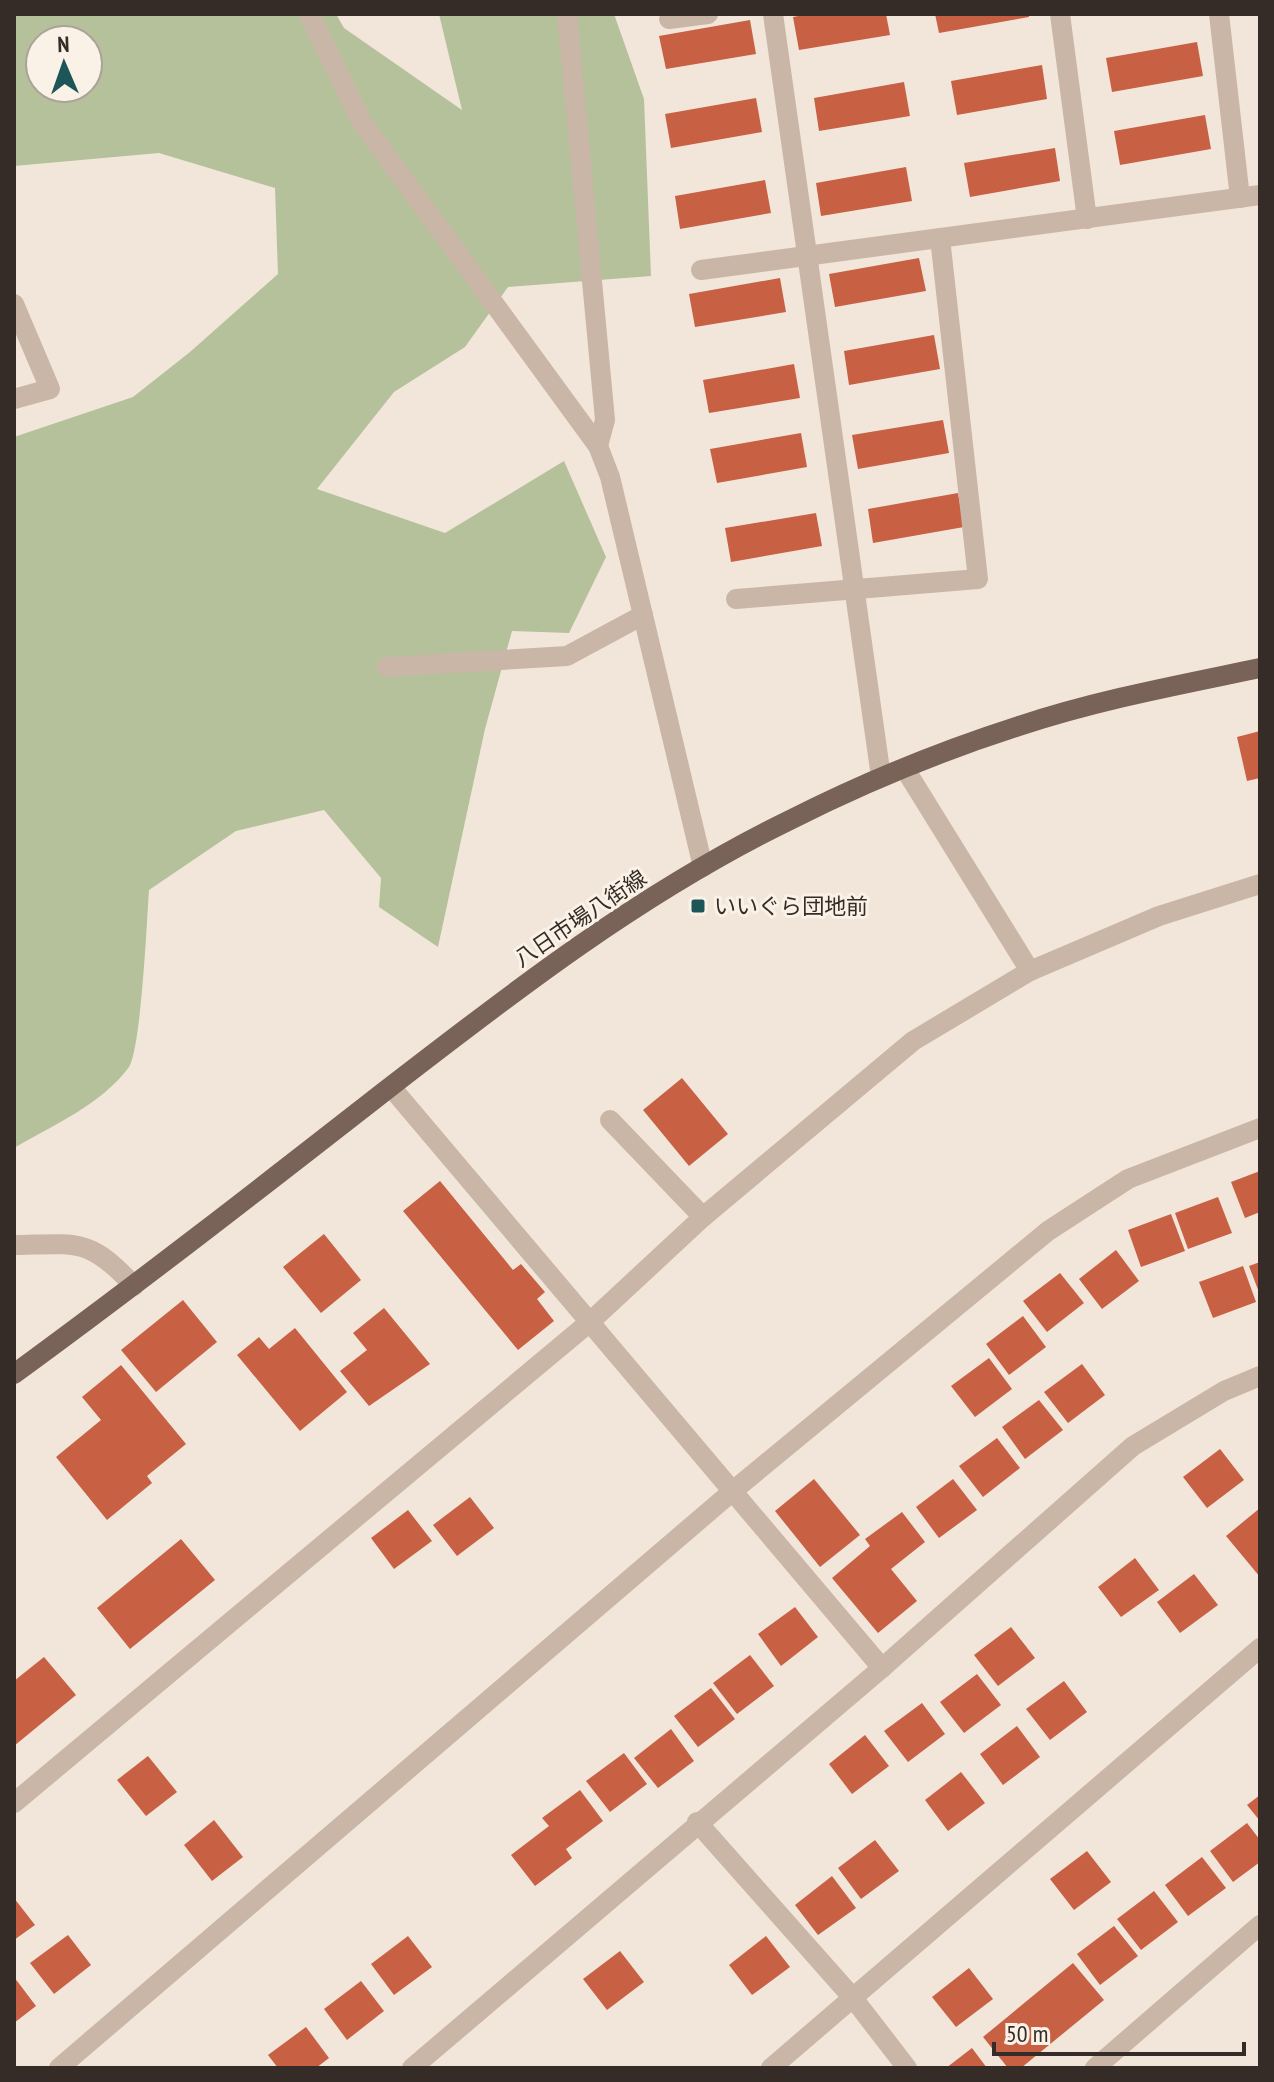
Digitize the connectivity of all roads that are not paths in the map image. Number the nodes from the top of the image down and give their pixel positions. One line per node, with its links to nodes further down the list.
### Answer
1 (309, 14): 15 (street)
2 (567, 14): 15 (street)
3 (708, 14): 7 (street)
4 (773, 14): 11 (street)
5 (1060, 14): 9 (street)
6 (1219, 14): 8 (street)
7 (669, 19)
8 (1250, 197): 9 (street)
9 (1087, 219): 10 (street)
10 (940, 238): 11 (street); 16 (street)
11 (807, 256): 12 (street); 16 (street)
12 (701, 270)
13 (14, 304): 14 (street)
14 (14, 399)
15 (598, 446): 18 (street)
16 (857, 589): 17 (street); 22 (street)
17 (736, 599)
18 (643, 615): 19 (street); 23 (street)
19 (387, 667)
20 (1260, 668): 21 (main road, 八日市場八街線)
21 (905, 769): 22 (main road, 八日市場八街線); 25 (street)
22 (881, 777): 23 (main road, 八日市場八街線)
23 (703, 867): 26 (main road, 八日市場八街線)
24 (1260, 884): 25 (street)
25 (1030, 971): 29 (street)
26 (391, 1087): 31 (main road, 八日市場八街線); 32 (street)
27 (610, 1120): 29 (street)
28 (1260, 1128): 35 (street)
29 (703, 1217): 32 (street)
30 (14, 1245): 31 (street)
31 (134, 1286): 33 (main road, 八日市場八街線)
32 (591, 1321): 35 (street); 38 (street)
33 (14, 1374)
34 (1260, 1376): 37 (street)
35 (734, 1490): 37 (street); 42 (street)
36 (1260, 1648): 41 (street)
37 (882, 1668): 39 (street)
38 (14, 1803)
39 (697, 1822): 41 (street); 43 (street)
40 (1260, 1925): 46 (street)
41 (853, 1998): 44 (street); 45 (street)
42 (59, 2068)
43 (412, 2068)
44 (771, 2068)
45 (907, 2068)
46 (1095, 2068)

